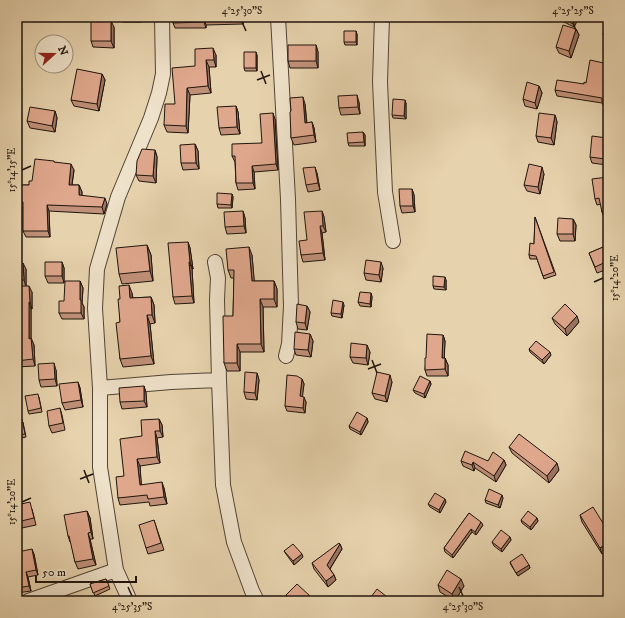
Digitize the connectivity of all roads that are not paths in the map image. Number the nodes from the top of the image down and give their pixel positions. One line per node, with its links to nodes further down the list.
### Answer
1 (162, 17): 8 (street)
2 (278, 17): 6 (street)
3 (382, 17): 4 (street)
4 (393, 241)
5 (215, 262): 7 (street)
6 (286, 356)
7 (219, 380): 8 (street); 12 (street)
8 (100, 388): 9 (street)
9 (116, 570): 10 (street); 11 (street)
10 (28, 601)
11 (130, 601)
12 (257, 601)

